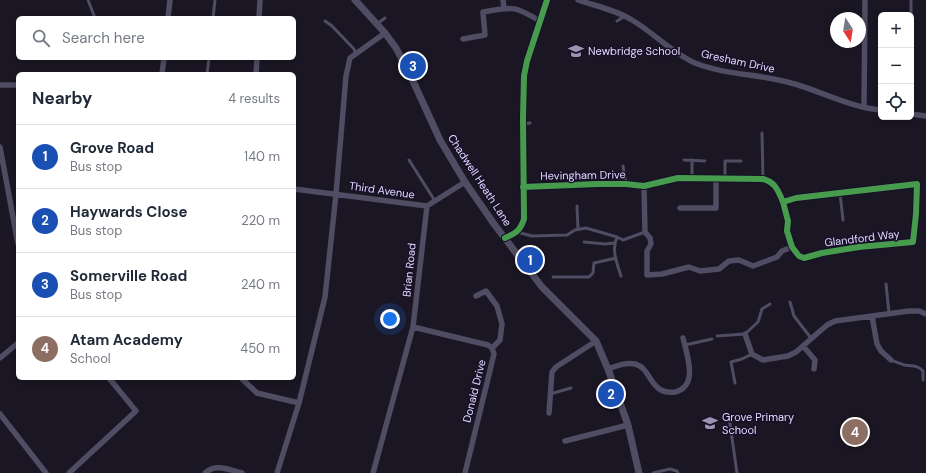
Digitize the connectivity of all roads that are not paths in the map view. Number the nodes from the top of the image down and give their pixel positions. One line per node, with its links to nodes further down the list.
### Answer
1 (88, 0): 13 (lane)
2 (170, 0): 14 (street)
3 (215, 0): 15 (lane)
4 (260, 0): 16 (street)
5 (355, 0): 22 (street, Chadwell Heath Lane)
6 (503, 0): 11 (street)
7 (547, 0): 20 (street)
8 (578, 0): 17 (street, Gresham Drive)
9 (866, 0): 34 (street)
10 (911, 0): 12 (lane)
11 (504, 8): 20 (street); 24 (street)
12 (911, 12)
13 (94, 16)
14 (168, 16)
15 (213, 16)
16 (259, 16)
17 (625, 16): 21 (lane); 34 (street, Gresham Drive)
18 (385, 18): 22 (lane)
19 (325, 21): 25 (lane)
20 (540, 21): 53 (street)
21 (617, 21)
22 (377, 24): 23 (street, Chadwell Heath Lane)
23 (385, 33): 25 (street); 50 (street, Chadwell Heath Lane)
24 (463, 39)
25 (356, 54): 56 (street)
26 (164, 60): 29 (street)
27 (209, 60): 30 (lane)
28 (257, 60): 31 (street)
29 (162, 72)
30 (207, 72)
31 (256, 72)
32 (0, 85): 33 (street)
33 (16, 85)
34 (864, 107): 35 (street, Gresham Drive)
35 (878, 109)
36 (914, 114): 37 (street)
37 (926, 116)
38 (762, 133): 49 (lane)
39 (0, 147): 66 (street)
40 (409, 160): 57 (lane)
41 (684, 160): 42 (lane)
42 (692, 160): 43 (lane); 46 (lane)
43 (705, 160)
44 (741, 161): 48 (lane)
45 (624, 166): 51 (lane)
46 (692, 178): 47 (street); 52 (street)
47 (716, 179): 48 (street); 61 (street)
48 (725, 179): 49 (street)
49 (763, 179): 58 (street)
50 (465, 182): 57 (street); 68 (street, Chadwell Heath Lane)
51 (626, 184): 52 (street, Hevingham Drive); 53 (street, Hevingham Drive)
52 (644, 186): 65 (street)
53 (523, 187): 64 (street)
54 (296, 189): 56 (street, Third Avenue)
55 (840, 193): 58 (street, Glandford Way); 62 (lane); 71 (street, Glandford Way)
56 (336, 194): 59 (street, Third Avenue); 104 (street)
57 (435, 201): 59 (street)
58 (783, 202): 71 (street)
59 (427, 206): 82 (street, Brian Road)
60 (577, 206): 63 (lane)
61 (680, 208)
62 (843, 220)
63 (578, 229): 64 (lane); 67 (lane)
64 (517, 232): 68 (street)
65 (645, 232): 67 (lane); 71 (street)
66 (16, 233)
67 (617, 237): 70 (lane)
68 (505, 238): 88 (street, Chadwell Heath Lane)
69 (584, 242): 70 (lane)
70 (614, 243): 72 (lane)
71 (792, 247)
72 (616, 258): 73 (lane); 74 (lane)
73 (621, 276)
74 (553, 277)
75 (886, 284): 79 (lane)
76 (476, 296): 92 (street)
77 (790, 302): 86 (lane)
78 (770, 304): 83 (lane)
79 (889, 313): 80 (street); 81 (street)
80 (926, 314)
81 (872, 316): 86 (street); 95 (street)
82 (413, 327): 92 (street, Donald Drive); 115 (street, Brian Road)
83 (745, 334): 84 (lane); 93 (street)
84 (717, 336)
85 (683, 338): 90 (street)
86 (811, 338): 91 (street)
87 (712, 339): 90 (lane)
88 (596, 341): 96 (street, Chadwell Heath Lane); 103 (street)
89 (16, 345): 94 (street)
90 (685, 345): 96 (street)
91 (803, 346): 93 (street); 97 (street)
92 (492, 348): 116 (street, Donald Drive)
93 (752, 354): 101 (lane)
94 (0, 358)
95 (891, 360): 100 (lane)
96 (608, 369): 108 (street, Chadwell Heath Lane)
97 (814, 369)
98 (111, 380): 111 (street)
99 (243, 380): 104 (street)
100 (923, 380)
101 (735, 383)
102 (571, 388): 103 (lane)
103 (550, 394): 105 (street)
104 (299, 403): 114 (street)
105 (549, 413)
106 (0, 414): 110 (street)
107 (729, 417): 120 (lane)
108 (628, 425): 109 (street); 117 (street, Chadwell Heath Lane)
109 (565, 441)
110 (46, 473)
111 (69, 473)
112 (205, 473): 113 (street)
113 (242, 473)
114 (277, 473)
115 (373, 473)
116 (464, 473)
117 (639, 473)
118 (653, 473): 119 (lane)
119 (678, 473)
120 (737, 473)

